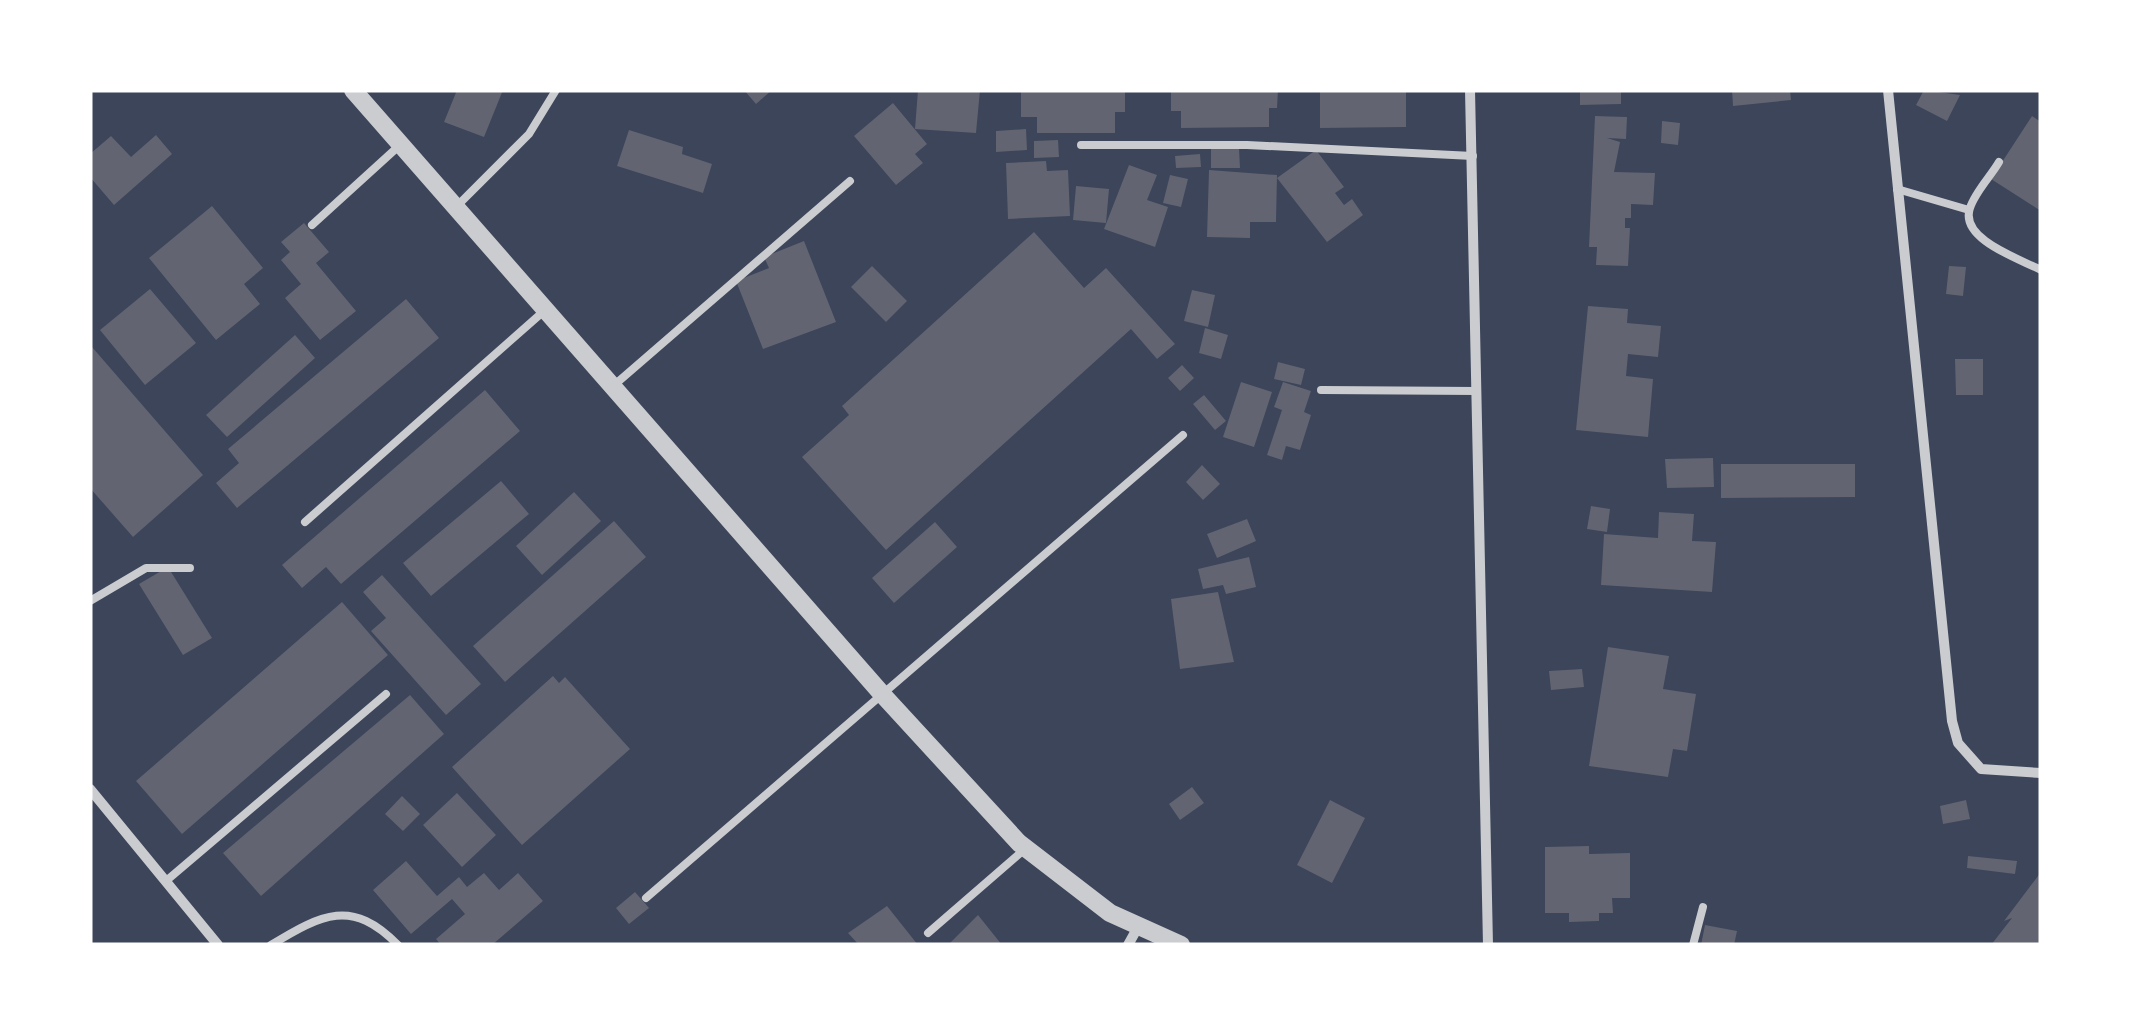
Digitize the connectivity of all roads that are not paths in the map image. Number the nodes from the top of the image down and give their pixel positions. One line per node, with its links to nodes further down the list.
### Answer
1 (353, 90): 5 (street)
2 (556, 90): 11 (lane)
3 (1470, 90): 7 (street)
4 (1888, 90): 10 (street)
5 (400, 145): 11 (street); 13 (lane)
6 (1081, 145): 7 (lane)
7 (1474, 156): 18 (street)
8 (2000, 162): 12 (lane)
9 (850, 181): 16 (lane)
10 (1897, 189): 12 (lane); 25 (street)
11 (455, 208): 15 (street)
12 (1968, 210): 14 (lane)
13 (312, 225)
14 (2041, 270)
15 (544, 311): 16 (street); 20 (lane)
16 (611, 387): 24 (street)
17 (1321, 390): 18 (lane)
18 (1477, 391): 38 (street)
19 (1182, 436): 24 (lane)
20 (305, 522)
21 (190, 568): 22 (lane)
22 (90, 601)
23 (386, 694): 28 (lane)
24 (882, 694): 27 (street); 29 (lane)
25 (2041, 773)
26 (90, 789): 28 (street)
27 (1026, 848): 31 (street); 32 (lane)
28 (166, 881): 33 (street)
29 (646, 898)
30 (1703, 907): 39 (lane)
31 (1138, 927): 36 (street); 37 (street)
32 (928, 932)
33 (218, 945)
34 (271, 945): 35 (lane)
35 (398, 945)
36 (1128, 945)
37 (1180, 945)
38 (1488, 945)
39 (1693, 945)

